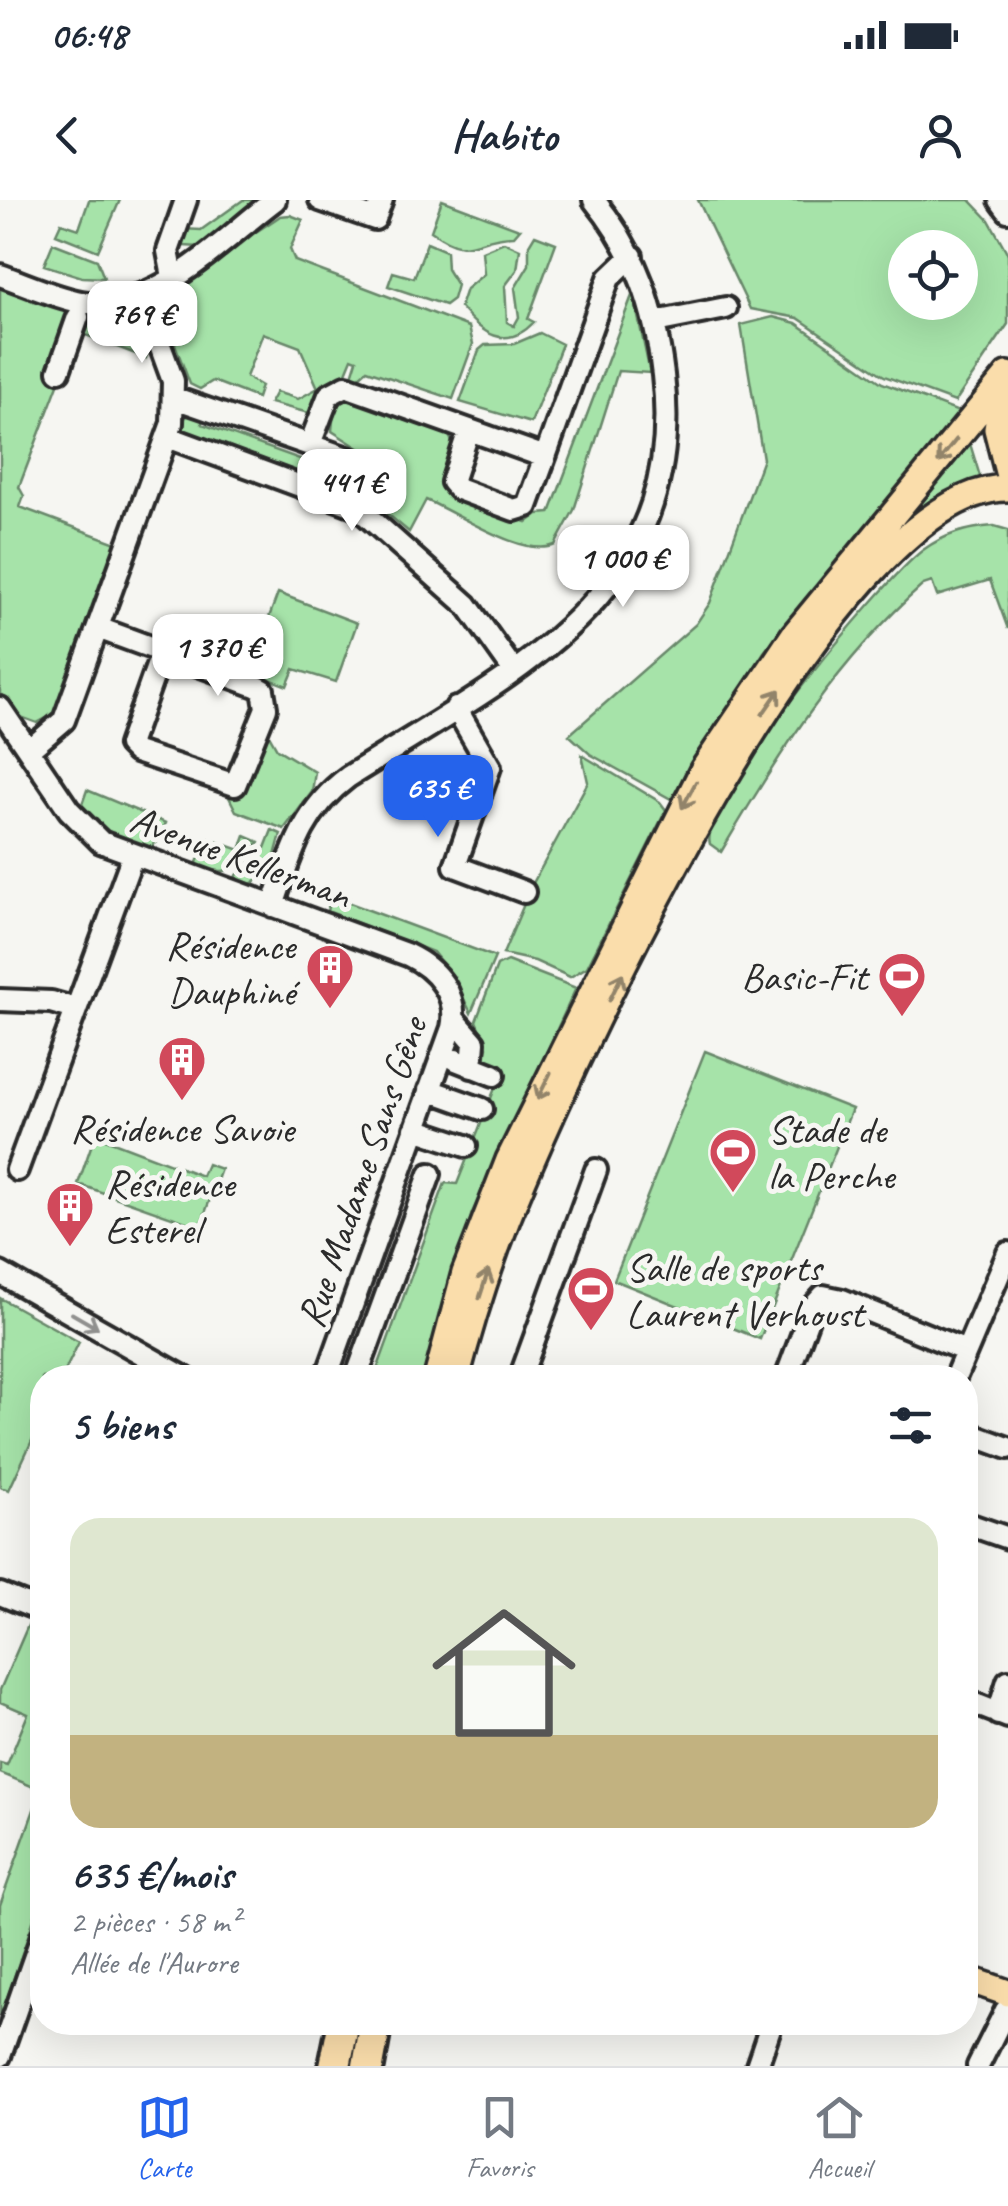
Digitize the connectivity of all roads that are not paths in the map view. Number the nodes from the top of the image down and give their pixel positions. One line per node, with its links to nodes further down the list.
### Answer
1 (186, 200): 10 (street)
2 (275, 200): 10 (street)
3 (320, 200): 4 (street)
4 (382, 200)
5 (594, 200): 8 (street)
6 (1000, 200): 7 (street)
7 (1008, 211)
8 (632, 256): 14 (street); 21 (street)
9 (0, 275): 11 (street)
10 (172, 276): 11 (street)
11 (142, 296): 17 (street)
12 (726, 308): 14 (street)
13 (78, 317): 15 (street)
14 (655, 322): 27 (street)
15 (59, 372)
16 (1008, 376): 22 (main road); 52 (main road, one-way to 52)
17 (175, 398): 19 (street); 20 (street)
18 (468, 430): 20 (street); 21 (street); 21 (street)
19 (168, 436): 24 (street); 25 (street)
20 (310, 444): 24 (street)
21 (545, 457)
22 (1008, 472)
23 (1008, 488): 53 (main road, one-way to 23)
24 (353, 504): 27 (street)
25 (98, 628): 26 (street); 30 (street)
26 (162, 652): 26 (street)
27 (514, 671): 29 (street)
28 (0, 708): 30 (street, Avenue Kellerman)
29 (456, 708): 32 (street); 33 (street)
30 (28, 750): 31 (street, Avenue Kellerman)
31 (133, 855): 33 (street, Avenue Kellerman); 36 (street)
32 (524, 892)
33 (273, 906): 34 (street, Avenue Kellerman)
34 (446, 990): 37 (street, Rue Madame Sans Gêne)
35 (0, 1000): 36 (street)
36 (76, 1009): 43 (street)
37 (454, 1019): 38 (street); 39 (street, Rue Madame Sans Gêne)
38 (494, 1075)
39 (429, 1090): 40 (street); 41 (street, Rue Madame Sans Gêne)
40 (482, 1109)
41 (415, 1129): 42 (street); 50 (street, Rue Madame Sans Gêne)
42 (466, 1146)
43 (17, 1170)
44 (596, 1170): 54 (street)
45 (430, 1174): 51 (street)
46 (1008, 1253): 48 (street)
47 (0, 1272): 49 (street, one-way to 49)
48 (966, 1351): 55 (street); 56 (street)
49 (162, 1365)
50 (331, 1365)
51 (361, 1365)
52 (440, 1365)
53 (460, 1365)
54 (525, 1365)
55 (791, 1365)
56 (960, 1365)
57 (978, 1437): 58 (street)
58 (1008, 1448)
59 (978, 1528): 60 (street)
60 (1008, 1538)
61 (0, 1594): 62 (street)
62 (30, 1607)
63 (1008, 1681): 65 (street)
64 (978, 1705): 65 (street)
65 (1003, 1715)
66 (30, 1970): 72 (street)
67 (978, 1985): 68 (main road)
68 (1007, 2002): 76 (street)
69 (341, 2035): 73 (highway)
70 (374, 2035): 74 (highway)
71 (768, 2035): 75 (street)
72 (0, 2056)
73 (335, 2066)
74 (368, 2066)
75 (757, 2066)
76 (978, 2066)

